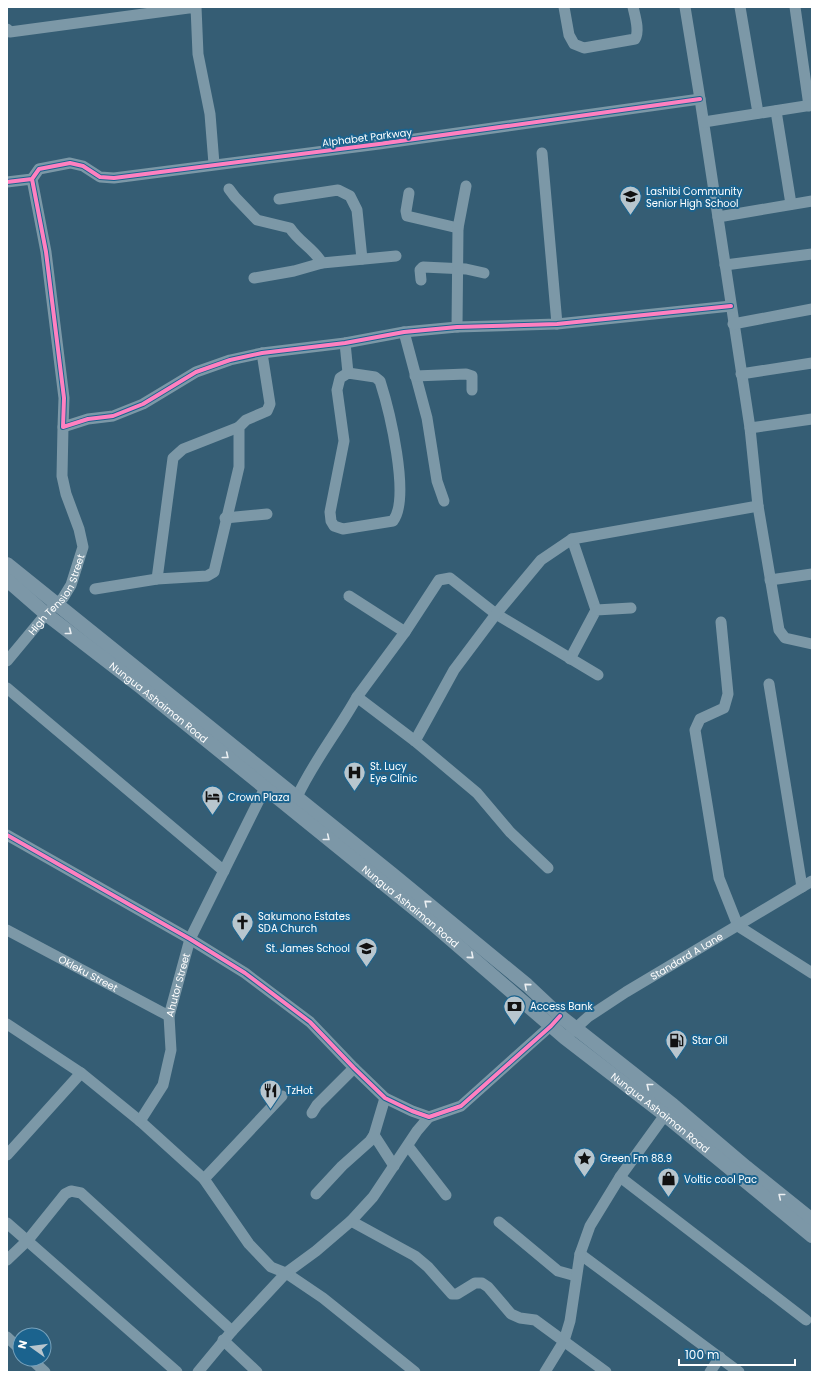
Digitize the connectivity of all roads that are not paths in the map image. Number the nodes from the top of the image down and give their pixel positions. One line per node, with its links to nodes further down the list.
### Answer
1 (564, 7): 2 (street)
2 (633, 7)
3 (685, 7): 8 (street)
4 (740, 7): 11 (street)
5 (795, 7): 7 (street)
6 (7, 29): 14 (street)
7 (807, 57): 9 (street)
8 (700, 99): 12 (street); 14 (street, Alphabet Parkway)
9 (811, 106): 10 (street)
10 (776, 111): 11 (street); 22 (street)
11 (758, 113): 12 (street)
12 (704, 122): 23 (street)
13 (542, 153): 36 (street)
14 (214, 164): 15 (street, Alphabet Parkway)
15 (32, 179): 16 (street); 48 (street, High Tension Street)
16 (7, 182)
17 (466, 186): 24 (street)
18 (230, 189): 28 (street)
19 (409, 193): 24 (street)
20 (279, 199): 27 (street)
21 (812, 201): 22 (street)
22 (791, 204): 23 (street)
23 (718, 217): 29 (street)
24 (458, 228): 30 (street)
25 (812, 254): 29 (street)
26 (396, 256): 27 (street)
27 (362, 259): 28 (street)
28 (322, 263): 32 (street)
29 (725, 266): 34 (street)
30 (457, 269): 31 (street); 33 (street); 38 (street)
31 (484, 273)
32 (254, 278)
33 (421, 280)
34 (731, 306): 36 (street); 37 (street)
35 (812, 309): 37 (street)
36 (557, 324): 38 (street)
37 (734, 324): 44 (street)
38 (457, 327): 39 (street)
39 (404, 332): 40 (street); 45 (street)
40 (345, 343): 41 (street); 43 (street)
41 (262, 353): 48 (street); 49 (street)
42 (812, 363): 44 (street)
43 (348, 373): 43 (street)
44 (741, 374): 50 (street)
45 (416, 376): 46 (street); 51 (street)
46 (472, 390)
47 (812, 418): 50 (street)
48 (63, 426): 64 (street, High Tension Street)
49 (239, 427): 54 (street); 58 (street)
50 (750, 428): 52 (street)
51 (444, 501)
52 (758, 506): 55 (street); 60 (street)
53 (267, 514): 54 (street)
54 (225, 518): 58 (street)
55 (572, 539): 65 (street); 66 (street)
56 (7, 564): 64 (main road, Nungua Ashaiman Road)
57 (812, 574): 60 (street)
58 (157, 579): 61 (street)
59 (7, 580): 64 (main road, Nungua Ashaiman Road)
60 (770, 580): 69 (street)
61 (95, 589)
62 (350, 596): 68 (street)
63 (631, 608): 65 (street)
64 (51, 609): 71 (street, High Tension Street); 77 (main road, Nungua Ashaiman Road, one-way to 77); 78 (main road, Nungua Ashaiman Road)
65 (596, 610): 70 (street)
66 (496, 614): 68 (street); 70 (street); 76 (street)
67 (721, 622): 83 (street)
68 (405, 632): 75 (street)
69 (812, 644)
70 (570, 659): 72 (street)
71 (7, 660)
72 (598, 675)
73 (769, 684): 82 (street)
74 (7, 688): 81 (street)
75 (357, 697): 76 (street); 78 (street)
76 (415, 741): 80 (street)
77 (265, 788): 81 (street, Ahutor Street); 88 (main road, Nungua Ashaiman Road, one-way to 88)
78 (297, 797): 88 (main road, Nungua Ashaiman Road, one-way to 78)
79 (7, 835): 85 (street)
80 (548, 868)
81 (224, 871): 85 (street, Ahutor Street)
82 (807, 884): 83 (street, Standard A Lane)
83 (738, 926): 86 (street); 90 (street, Standard A Lane)
84 (7, 930): 87 (street, Okleku Street)
85 (190, 939): 87 (street, Ahutor Street); 91 (street)
86 (812, 973)
87 (169, 1016): 98 (street, Ahutor Street)
88 (556, 1021): 90 (main road, Nungua Ashaiman Road); 97 (street)
89 (7, 1024): 92 (street)
90 (570, 1033): 95 (main road, Nungua Ashaiman Road)
91 (354, 1068): 94 (street); 96 (street)
92 (81, 1074): 98 (street); 101 (street)
93 (282, 1096): 104 (street)
94 (386, 1098): 97 (street); 99 (street)
95 (669, 1110): 103 (street); 107 (main road, Nungua Ashaiman Road, one-way to 95); 111 (main road, Nungua Ashaiman Road)
96 (312, 1113)
97 (429, 1117): 100 (street)
98 (140, 1121): 104 (street)
99 (374, 1135): 102 (street); 105 (street)
100 (408, 1146): 102 (street); 106 (street)
101 (7, 1155)
102 (394, 1166): 108 (street)
103 (620, 1177): 113 (street); 117 (street)
104 (204, 1179): 115 (street)
105 (316, 1194)
106 (446, 1194)
107 (812, 1220)
108 (351, 1221): 115 (street); 120 (street)
109 (499, 1222): 116 (street)
110 (7, 1223): 112 (street)
111 (812, 1236)
112 (28, 1240): 114 (street); 118 (street); 122 (street)
113 (580, 1254): 116 (street); 121 (street)
114 (7, 1260)
115 (286, 1273): 118 (street); 125 (street)
116 (576, 1276): 120 (street)
117 (806, 1320)
118 (232, 1330): 119 (street)
119 (223, 1340): 123 (street); 124 (street)
120 (564, 1342): 126 (street); 127 (street)
121 (720, 1357): 128 (street); 129 (street)
122 (177, 1372)
123 (198, 1372)
124 (257, 1372)
125 (415, 1372)
126 (545, 1372)
127 (606, 1372)
128 (710, 1372)
129 (739, 1372)

